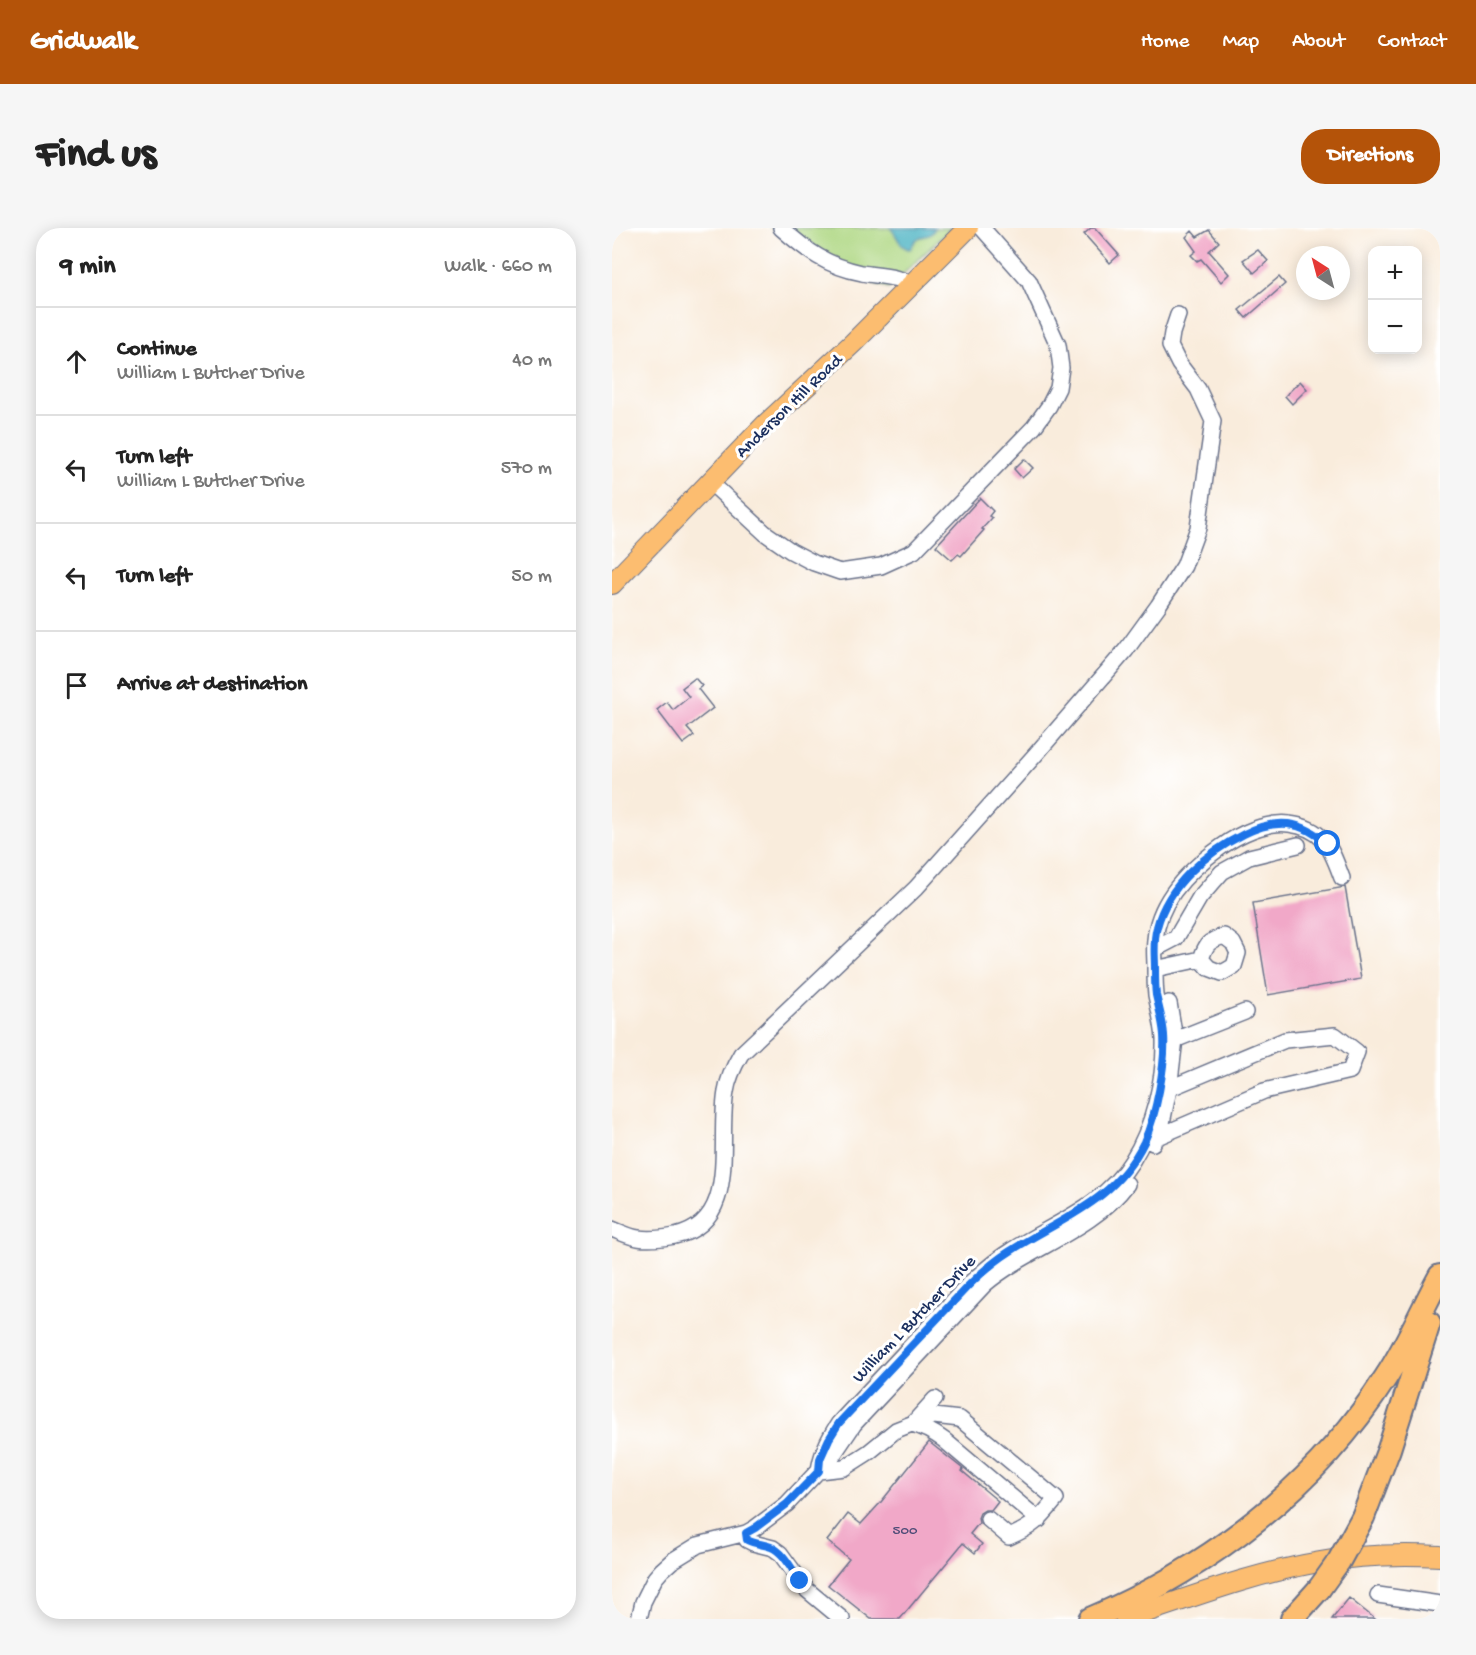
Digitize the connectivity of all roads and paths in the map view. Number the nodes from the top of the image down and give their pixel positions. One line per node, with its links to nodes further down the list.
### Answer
1 (782, 228): 4 (street)
2 (968, 228): 4 (main road, Anderson Hill Road)
3 (982, 228): 6 (street)
4 (912, 284): 6 (main road, Anderson Hill Road)
5 (1178, 315): 19 (street)
6 (710, 482): 7 (main road, Anderson Hill Road)
7 (612, 584)
8 (1241, 836): 10 (street); 11 (street, William L Butcher Drive); 12 (street, William L Butcher Drive)
9 (1298, 845): 10 (street)
10 (1249, 857): 12 (street)
11 (1342, 878)
12 (1155, 949): 14 (street, William L Butcher Drive)
13 (1201, 959): 14 (street)
14 (1155, 969): 16 (street, William L Butcher Drive)
15 (1245, 1012): 16 (street)
16 (1169, 1042): 17 (street, William L Butcher Drive)
17 (1163, 1091): 18 (street, William L Butcher Drive); 18 (street)
18 (1149, 1141): 23 (street, William L Butcher Drive)
19 (612, 1229)
20 (1440, 1275): 32 (highway); 34 (highway, bridge)
21 (935, 1399): 22 (street)
22 (912, 1424): 23 (street); 25 (street); 25 (street)
23 (819, 1471): 26 (street, William L Butcher Drive)
24 (988, 1519): 25 (street)
25 (1039, 1520)
26 (746, 1533): 30 (street, William L Butcher Drive); 31 (street)
27 (1440, 1556): 33 (main road)
28 (1378, 1595): 29 (street)
29 (1440, 1604)
30 (639, 1619)
31 (842, 1619)
32 (1090, 1619)
33 (1126, 1619)
34 (1292, 1619)

